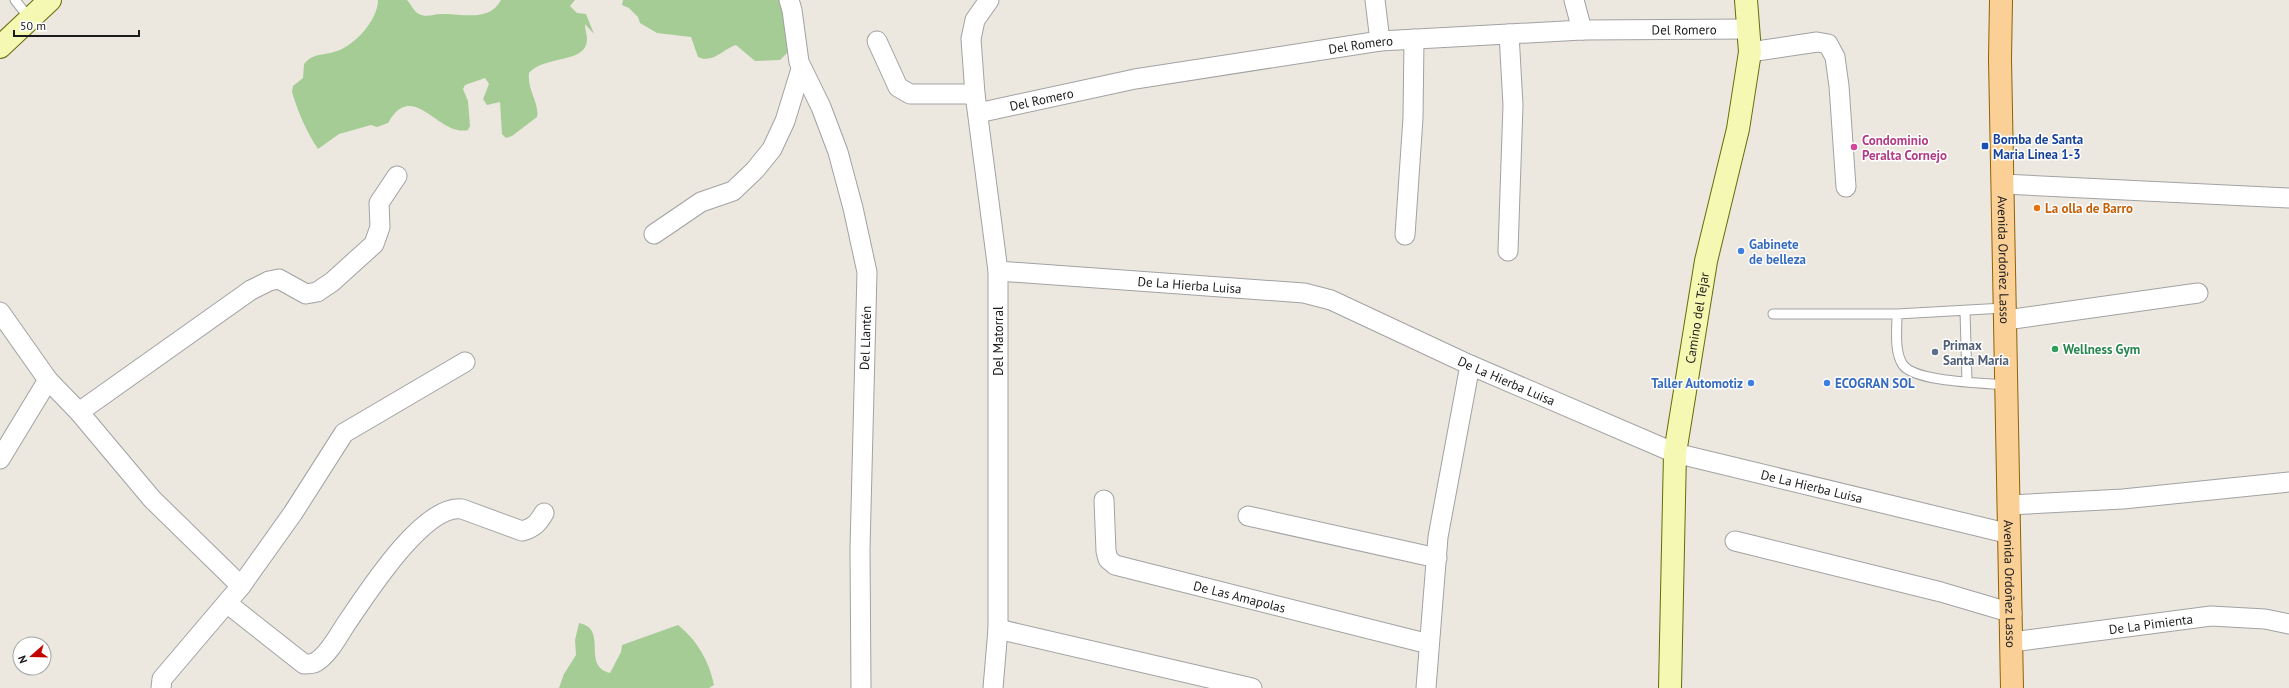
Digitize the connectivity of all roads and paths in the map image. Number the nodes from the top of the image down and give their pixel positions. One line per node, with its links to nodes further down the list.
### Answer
1 (15, 0): 9 (lane)
2 (50, 0): 9 (street)
3 (789, 0): 18 (street, Del Llantén)
4 (989, 0): 19 (street, Del Matorral)
5 (1375, 0): 15 (street)
6 (1574, 0): 11 (street)
7 (1746, 0): 10 (street, Camino del Tejar)
8 (2001, 0): 22 (main road, Avenida Ordoñez Lasso)
9 (30, 19): 16 (street)
10 (1749, 29): 11 (street, Del Romero); 17 (street, Camino del Tejar)
11 (1582, 30): 12 (street, Del Romero)
12 (1509, 34): 13 (street, Del Romero); 27 (street)
13 (1414, 39): 15 (street, Del Romero); 26 (street)
14 (877, 41): 19 (street)
15 (1380, 41): 20 (street, Del Romero)
16 (0, 47)
17 (1750, 52): 23 (street); 41 (street, Camino del Tejar)
18 (801, 69): 25 (street); 59 (street, Del Llantén)
19 (975, 94): 20 (street, Del Matorral)
20 (978, 112): 28 (street, Del Matorral)
21 (397, 176): 40 (street)
22 (2003, 184): 24 (street); 34 (main road, Avenida Ordoñez Lasso)
23 (1846, 187)
24 (2289, 198)
25 (654, 234)
26 (1406, 235)
27 (1508, 251)
28 (998, 271): 36 (street, De La Hierba Luisa); 55 (street, Del Matorral)
29 (2198, 293): 34 (street)
30 (1965, 311): 33 (lane); 34 (lane); 38 (lane)
31 (0, 312): 37 (street)
32 (1773, 314): 33 (lane)
33 (1897, 314): 38 (lane)
34 (2006, 314): 39 (main road, Avenida Ordoñez Lasso)
35 (465, 362): 51 (street)
36 (1470, 365): 41 (street, De La Hierba Luisa); 50 (street)
37 (48, 380): 40 (street); 42 (street)
38 (1967, 382): 39 (lane)
39 (2007, 385): 45 (main road, Avenida Ordoñez Lasso)
40 (79, 412): 51 (street)
41 (1675, 453): 48 (street, De La Hierba Luisa); 63 (street, Camino del Tejar)
42 (0, 459)
43 (2289, 482): 45 (street)
44 (1104, 500): 57 (street, De Las Amapolas)
45 (2010, 505): 48 (main road, Avenida Ordoñez Lasso)
46 (544, 513): 52 (street)
47 (1248, 516): 50 (street)
48 (2010, 534): 53 (main road, Avenida Ordoñez Lasso)
49 (1735, 541): 53 (street)
50 (1437, 558): 57 (street)
51 (241, 586): 52 (street)
52 (228, 604): 58 (street)
53 (2012, 613): 56 (main road, Avenida Ordoñez Lasso)
54 (2289, 624): 56 (street, De La Pimienta)
55 (998, 629): 60 (street, Del Matorral); 61 (street)
56 (2012, 642): 64 (main road, Avenida Ordoñez Lasso)
57 (1429, 644): 62 (street)
58 (160, 688)
59 (861, 688)
60 (993, 688)
61 (1252, 688)
62 (1426, 688)
63 (1670, 688)
64 (2012, 688)

